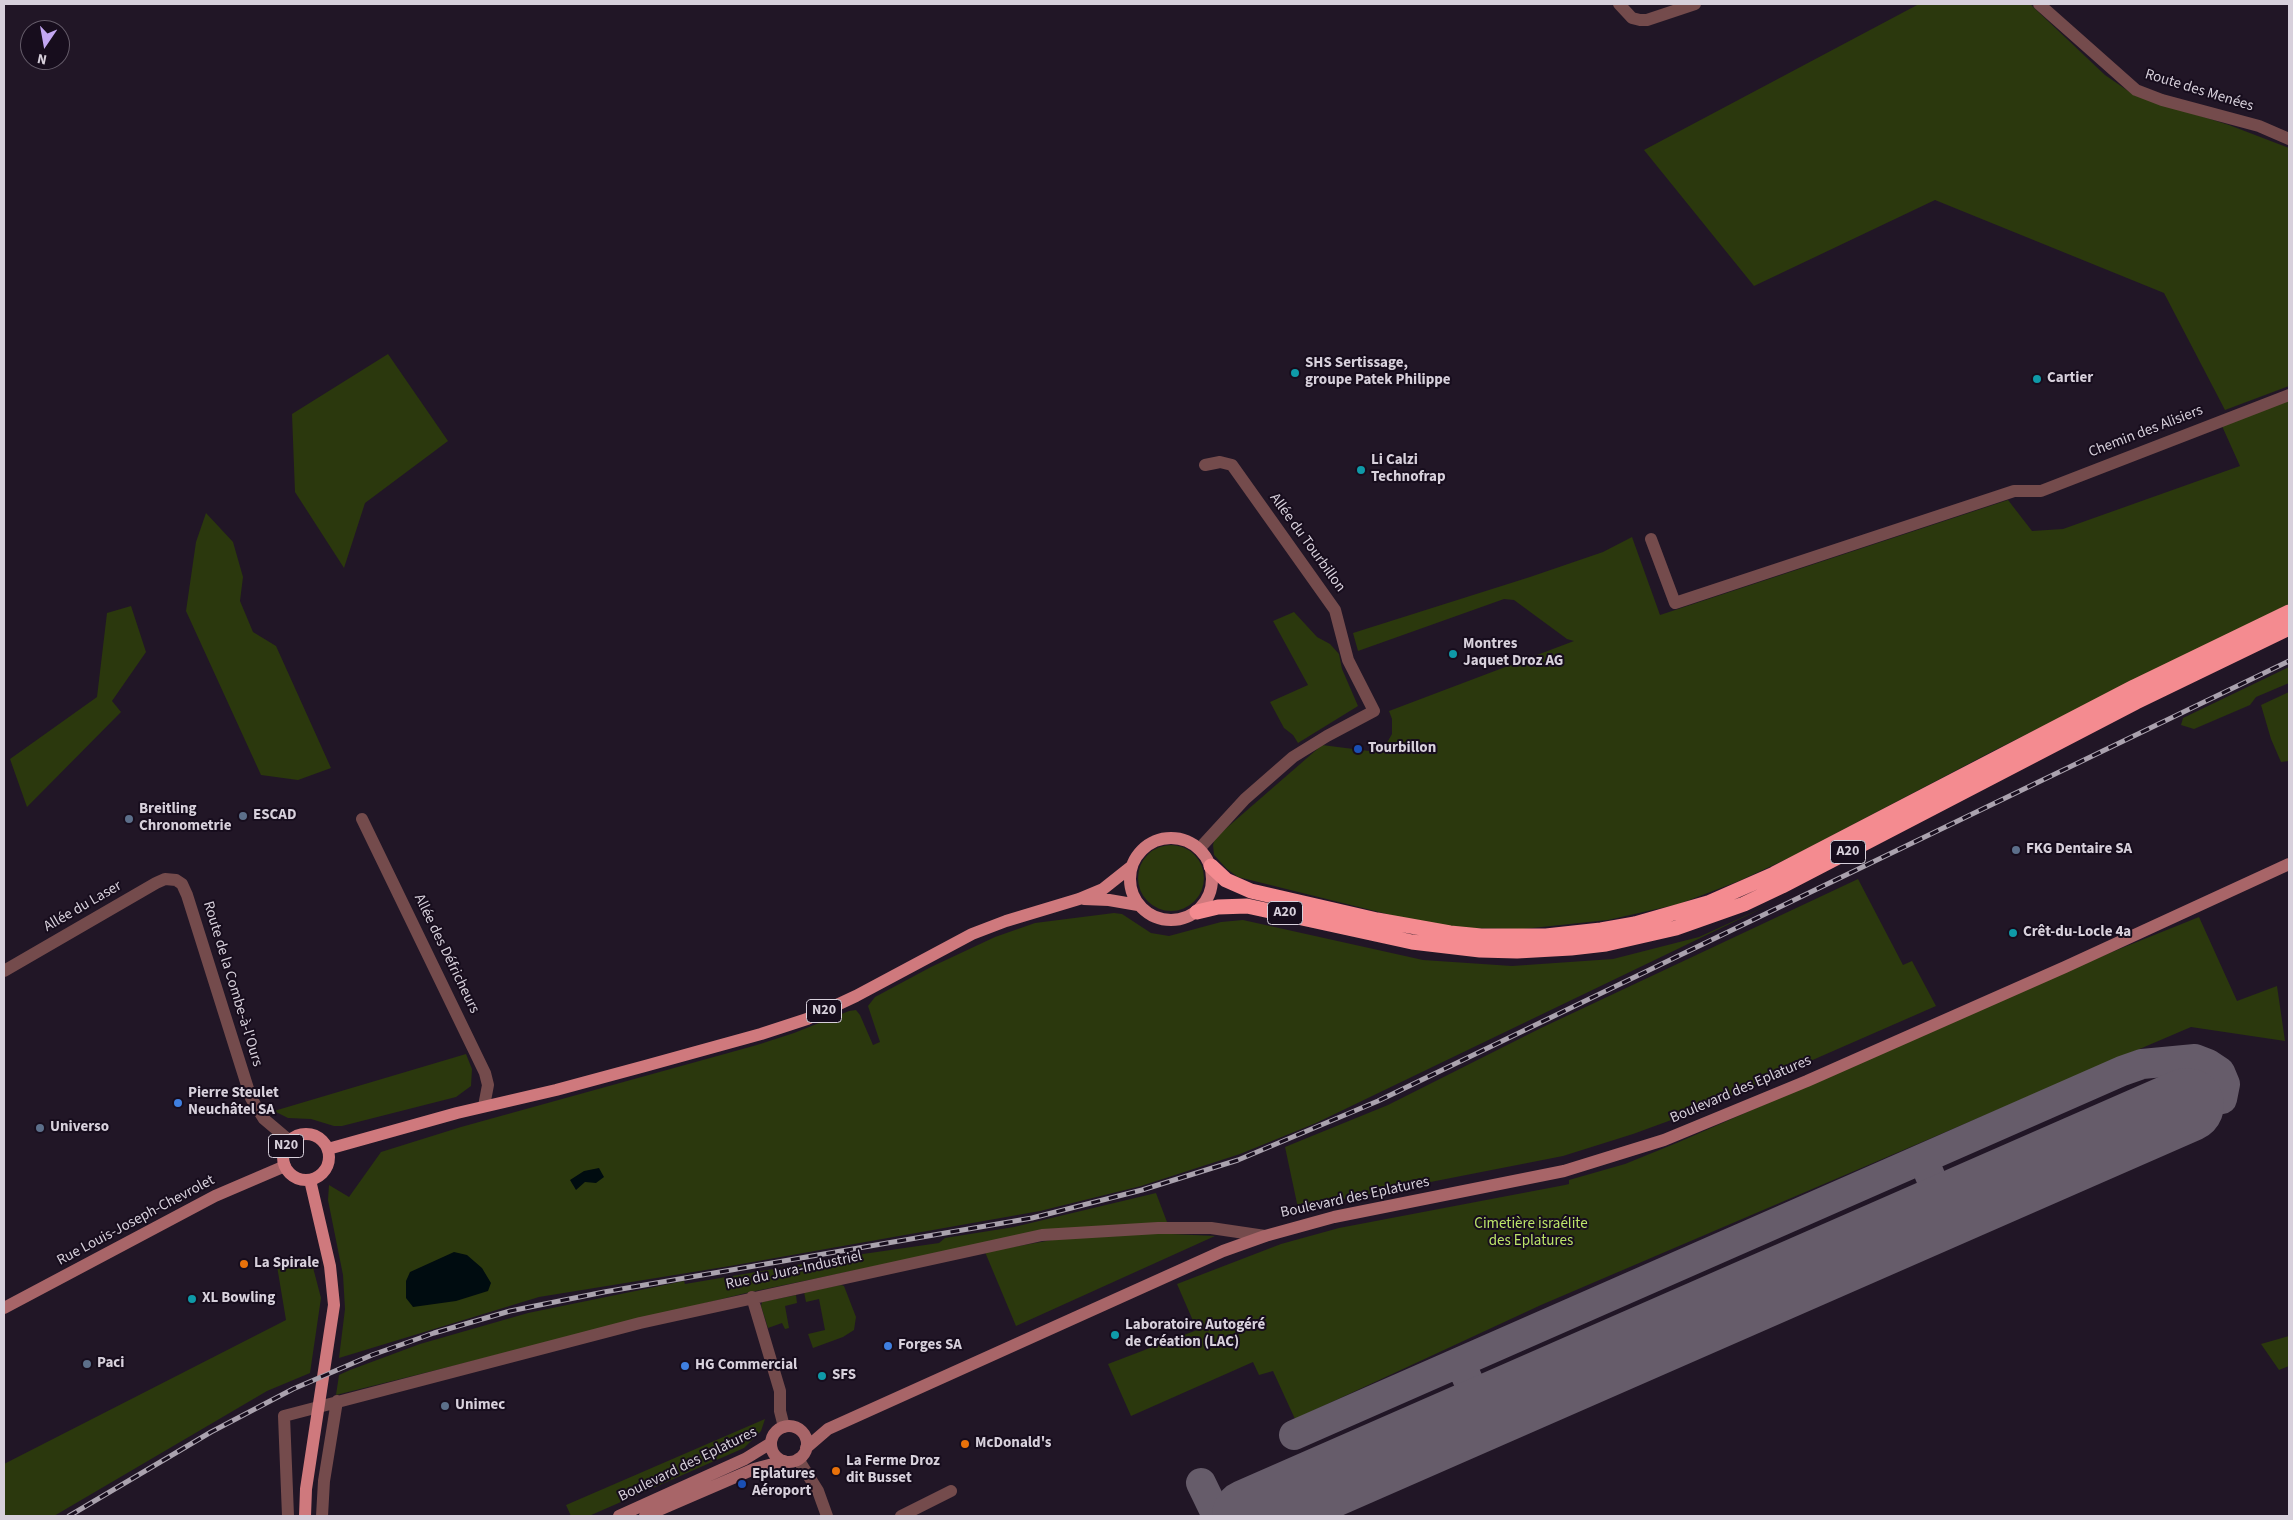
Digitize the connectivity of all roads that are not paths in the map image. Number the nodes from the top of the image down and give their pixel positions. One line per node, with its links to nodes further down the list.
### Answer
1 (1619, 4): 2 (street)
2 (1695, 4)
3 (2039, 4): 4 (street, Route des Menées)
4 (2289, 139)
5 (2289, 395): 7 (street, Chemin des Alisiers)
6 (1205, 465): 11 (street, Allée du Tourbillon)
7 (1651, 539)
8 (2289, 612): 14 (highway, A20)
9 (2289, 628): 18 (highway, A20)
10 (362, 819): 20 (street, Allée des Défricheurs)
11 (1199, 849): 13 (main road, N20); 14 (main road)
12 (2289, 864): 25 (main road, Boulevard des Eplatures)
13 (1132, 866): 16 (main road, N20); 17 (main road)
14 (1211, 866): 18 (main road)
15 (180, 882): 19 (street, Allée du Laser); 21 (street, Route de la Combe-à-l'Ours)
16 (1079, 899): 17 (main road, N20); 20 (main road, N20)
17 (1138, 904): 18 (main road, N20)
18 (1197, 912)
19 (4, 971)
20 (484, 1106): 22 (main road, N20)
21 (290, 1141): 22 (main road, N20); 23 (main road, N20)
22 (328, 1149): 24 (main road)
23 (285, 1166): 24 (main road, N20); 27 (main road, Rue Louis-Joseph-Chevrolet / N20)
24 (310, 1180): 38 (main road)
25 (1264, 1236): 26 (street, Rue du Jura-Industriel); 30 (main road, Boulevard des Eplatures)
26 (752, 1297): 28 (street, Rue du Jura-Industriel); 29 (street)
27 (4, 1308)
28 (337, 1401): 37 (street, Rue du Jura-Industriel); 39 (street)
29 (784, 1428): 31 (main road); 32 (main road)
30 (828, 1429): 31 (main road, Boulevard des Eplatures); 33 (main road, Boulevard des Eplatures)
31 (799, 1430): 33 (main road)
32 (771, 1443): 35 (main road); 40 (main road, Boulevard des Eplatures)
33 (806, 1448): 34 (main road)
34 (798, 1459): 35 (main road); 42 (street)
35 (784, 1461): 41 (main road, Boulevard des Eplatures)
36 (951, 1491): 43 (street)
37 (288, 1516)
38 (305, 1516)
39 (322, 1516)
40 (619, 1516)
41 (645, 1516)
42 (827, 1516)
43 (901, 1516)

